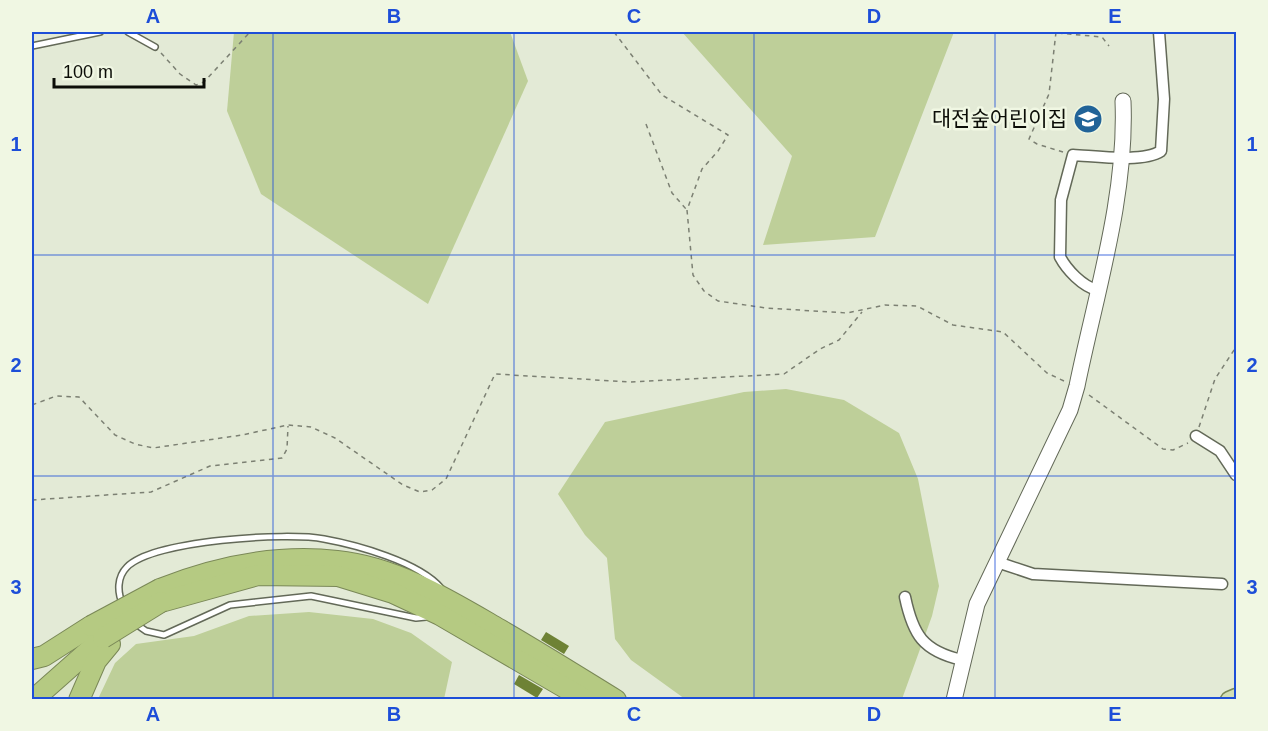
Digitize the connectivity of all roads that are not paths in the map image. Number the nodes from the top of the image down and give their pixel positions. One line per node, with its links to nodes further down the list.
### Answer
1 (100, 32): 4 (lane)
2 (128, 32): 5 (lane)
3 (1159, 32): 7 (street)
4 (32, 46)
5 (154, 47)
6 (1123, 101): 7 (street)
7 (1122, 157): 8 (street); 8 (street)
8 (1097, 291): 11 (street)
9 (1196, 435): 10 (street)
10 (1236, 475)
11 (997, 562): 12 (street); 18 (street)
12 (1222, 584)
13 (905, 597): 18 (street)
14 (162, 599): 15 (highway); 15 (highway); 16 (highway, bridge)
15 (447, 609): 15 (lane); 23 (highway); 24 (highway)
16 (100, 635): 17 (highway); 19 (highway); 21 (highway); 22 (highway)
17 (32, 659)
18 (962, 660): 25 (street)
19 (32, 687)
20 (1236, 697): 26 (main road)
21 (33, 699)
22 (80, 699)
23 (586, 699)
24 (616, 699)
25 (954, 699)
26 (1229, 699)

